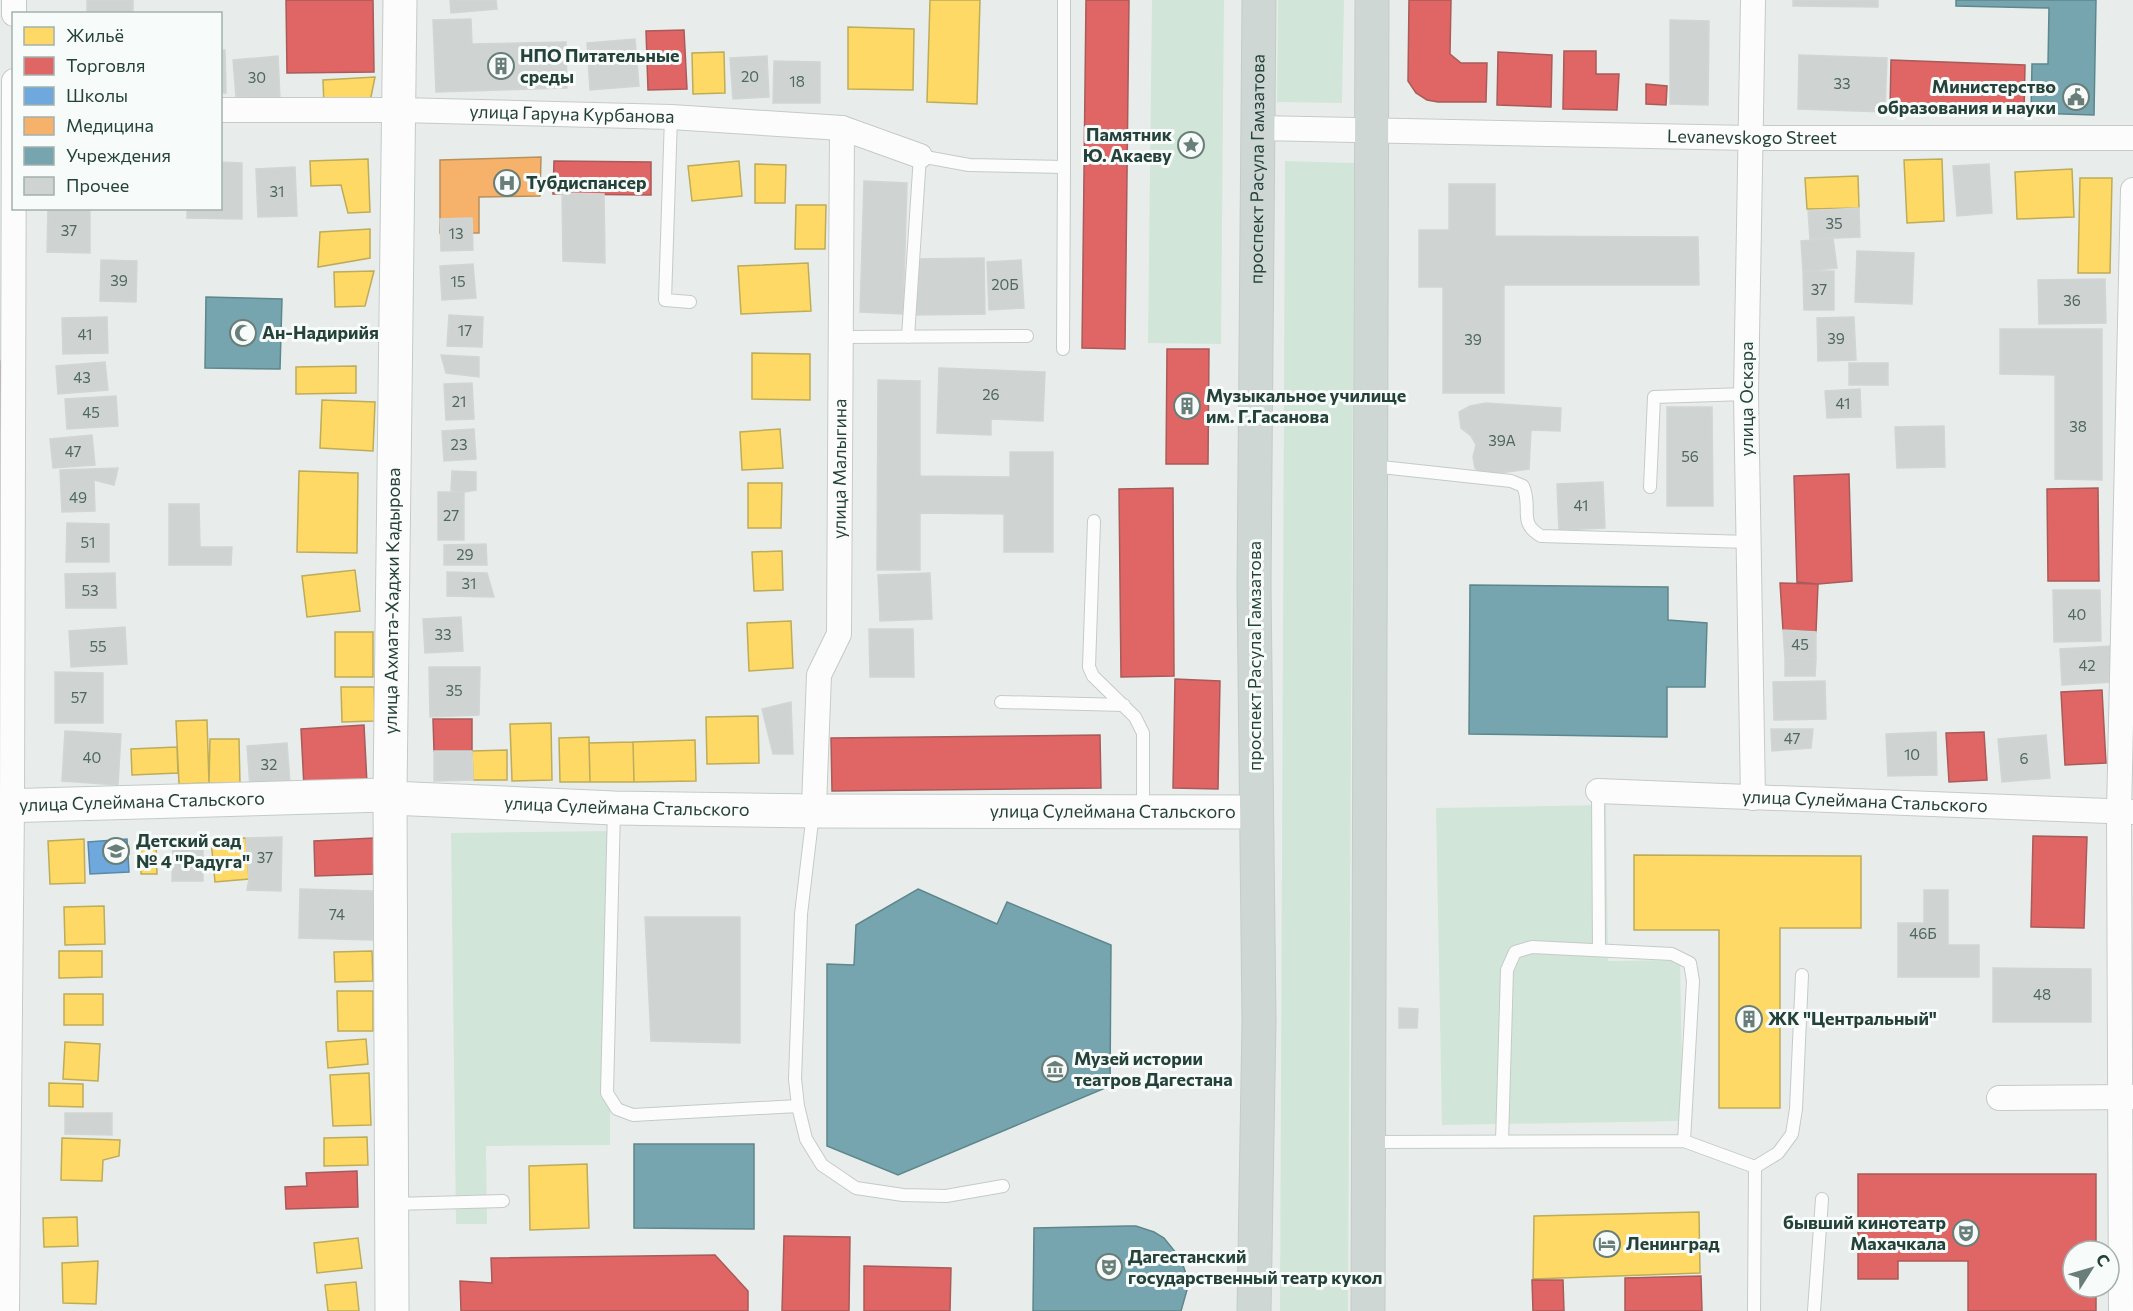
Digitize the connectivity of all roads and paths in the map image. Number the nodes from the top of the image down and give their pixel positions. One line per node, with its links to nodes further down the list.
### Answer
1 (400, 0): 7 (main road, улица Ахмата-Хаджи Кадырова)
2 (1064, 0): 15 (lane)
3 (1259, 0): 10 (main road, проспект Расула Гамзатова)
4 (1372, 0): 11 (main road)
5 (1753, 0): 12 (street, улица Оскара)
6 (222, 110): 7 (street, улица Гаруна Курбанова)
7 (399, 110): 8 (street, улица Гаруна Курбанова); 31 (main road, улица Ахмата-Хаджи Кадырова)
8 (671, 117): 9 (street, улица Гаруна Курбанова); 18 (lane)
9 (842, 128): 14 (street, улица Гаруна Курбанова); 20 (street, улица Малыгина)
10 (1257, 128): 11 (street, Levanevskogo Street); 37 (main road, проспект Расула Гамзатова)
11 (1371, 130): 12 (street, Levanevskogo Street); 24 (main road)
12 (1751, 138): 13 (street, Levanevskogo Street); 23 (street, улица Оскара)
13 (2133, 138)
14 (920, 156): 15 (lane); 21 (lane)
15 (1064, 167): 22 (lane)
16 (2133, 190): 38 (street)
17 (12, 208): 33 (street)
18 (690, 302)
19 (1027, 336): 21 (lane)
20 (842, 337): 21 (lane); 36 (street, улица Малыгина)
21 (908, 337)
22 (1063, 349)
23 (1746, 394): 25 (lane); 27 (street, улица Оскара)
24 (1370, 466): 27 (lane); 44 (main road)
25 (1650, 487)
26 (1094, 521): 29 (lane)
27 (1749, 542): 32 (street, улица Оскара)
28 (1001, 702): 29 (lane)
29 (1124, 705): 35 (lane)
30 (1598, 791): 32 (street, улица Сулеймана Стальского); 39 (lane)
31 (390, 795): 33 (main road, улица Сулеймана Стальского); 34 (main road, улица Сулеймана Стальского); 36 (main road, улица Сулеймана Стальского); 51 (main road, улица Ахмата-Хаджи Кадырова)
32 (1753, 798): 38 (street, улица Сулеймана Стальского)
33 (6, 804): 52 (street)
34 (615, 805): 36 (main road, улица Сулеймана Стальского); 43 (lane)
35 (1143, 807): 36 (main road, улица Сулеймана Стальского); 37 (main road, улица Сулеймана Стальского)
36 (814, 808): 37 (main road, улица Сулеймана Стальского); 43 (lane)
37 (1256, 810): 54 (main road, проспект Расула Гамзатова)
38 (2126, 812): 41 (street)
39 (1599, 950): 45 (lane); 46 (lane)
40 (1802, 975): 47 (lane)
41 (2126, 1097): 42 (street); 58 (street)
42 (1999, 1098)
43 (798, 1106): 48 (lane)
44 (1368, 1142): 45 (lane); 55 (main road)
45 (1502, 1142): 46 (lane)
46 (1684, 1142): 47 (lane)
47 (1755, 1167): 56 (lane)
48 (1003, 1186)
49 (1822, 1199): 57 (lane)
50 (503, 1202): 51 (lane)
51 (393, 1204): 53 (main road, улица Ахмата-Хаджи Кадырова)
52 (7, 1311)
53 (392, 1311)
54 (1254, 1311)
55 (1368, 1311)
56 (1754, 1311)
57 (1814, 1311)
58 (2121, 1311)

